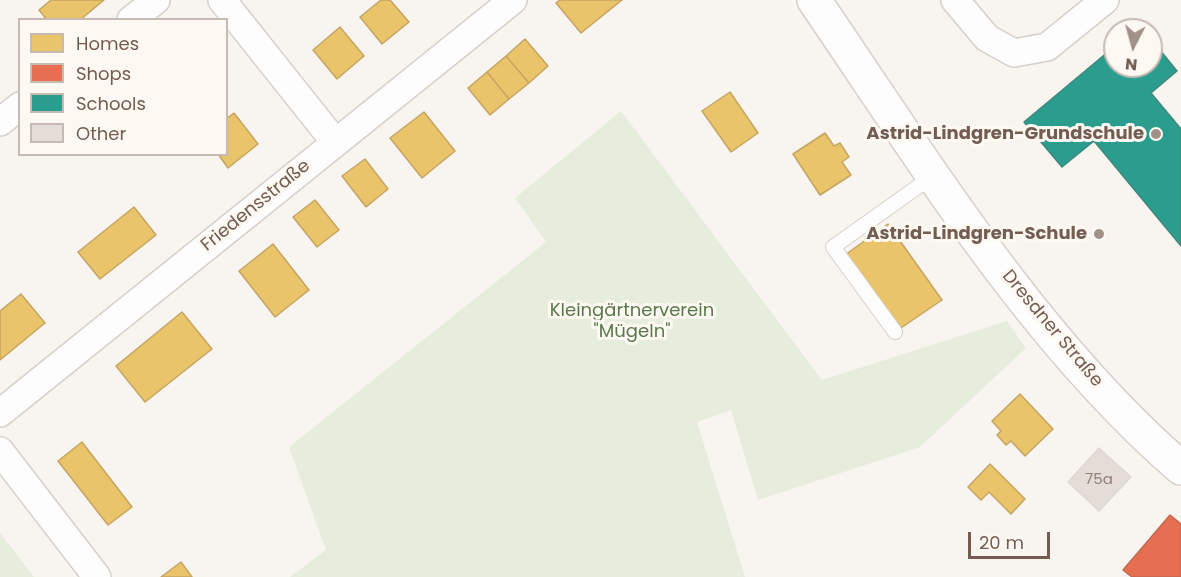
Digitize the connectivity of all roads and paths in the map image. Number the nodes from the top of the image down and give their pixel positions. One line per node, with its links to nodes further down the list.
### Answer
1 (156, 0): 7 (street)
2 (222, 0): 10 (street)
3 (513, 0): 10 (street, Friedensstraße)
4 (814, 0): 11 (street, Dresdner Straße)
5 (955, 0): 6 (street)
6 (1105, 0)
7 (134, 18)
8 (18, 108): 9 (street)
9 (0, 122)
10 (335, 142): 13 (street, Friedensstraße)
11 (933, 176): 12 (lane); 15 (street, Dresdner Straße)
12 (895, 332)
13 (0, 413)
14 (0, 451): 16 (street)
15 (1181, 468)
16 (97, 577)

